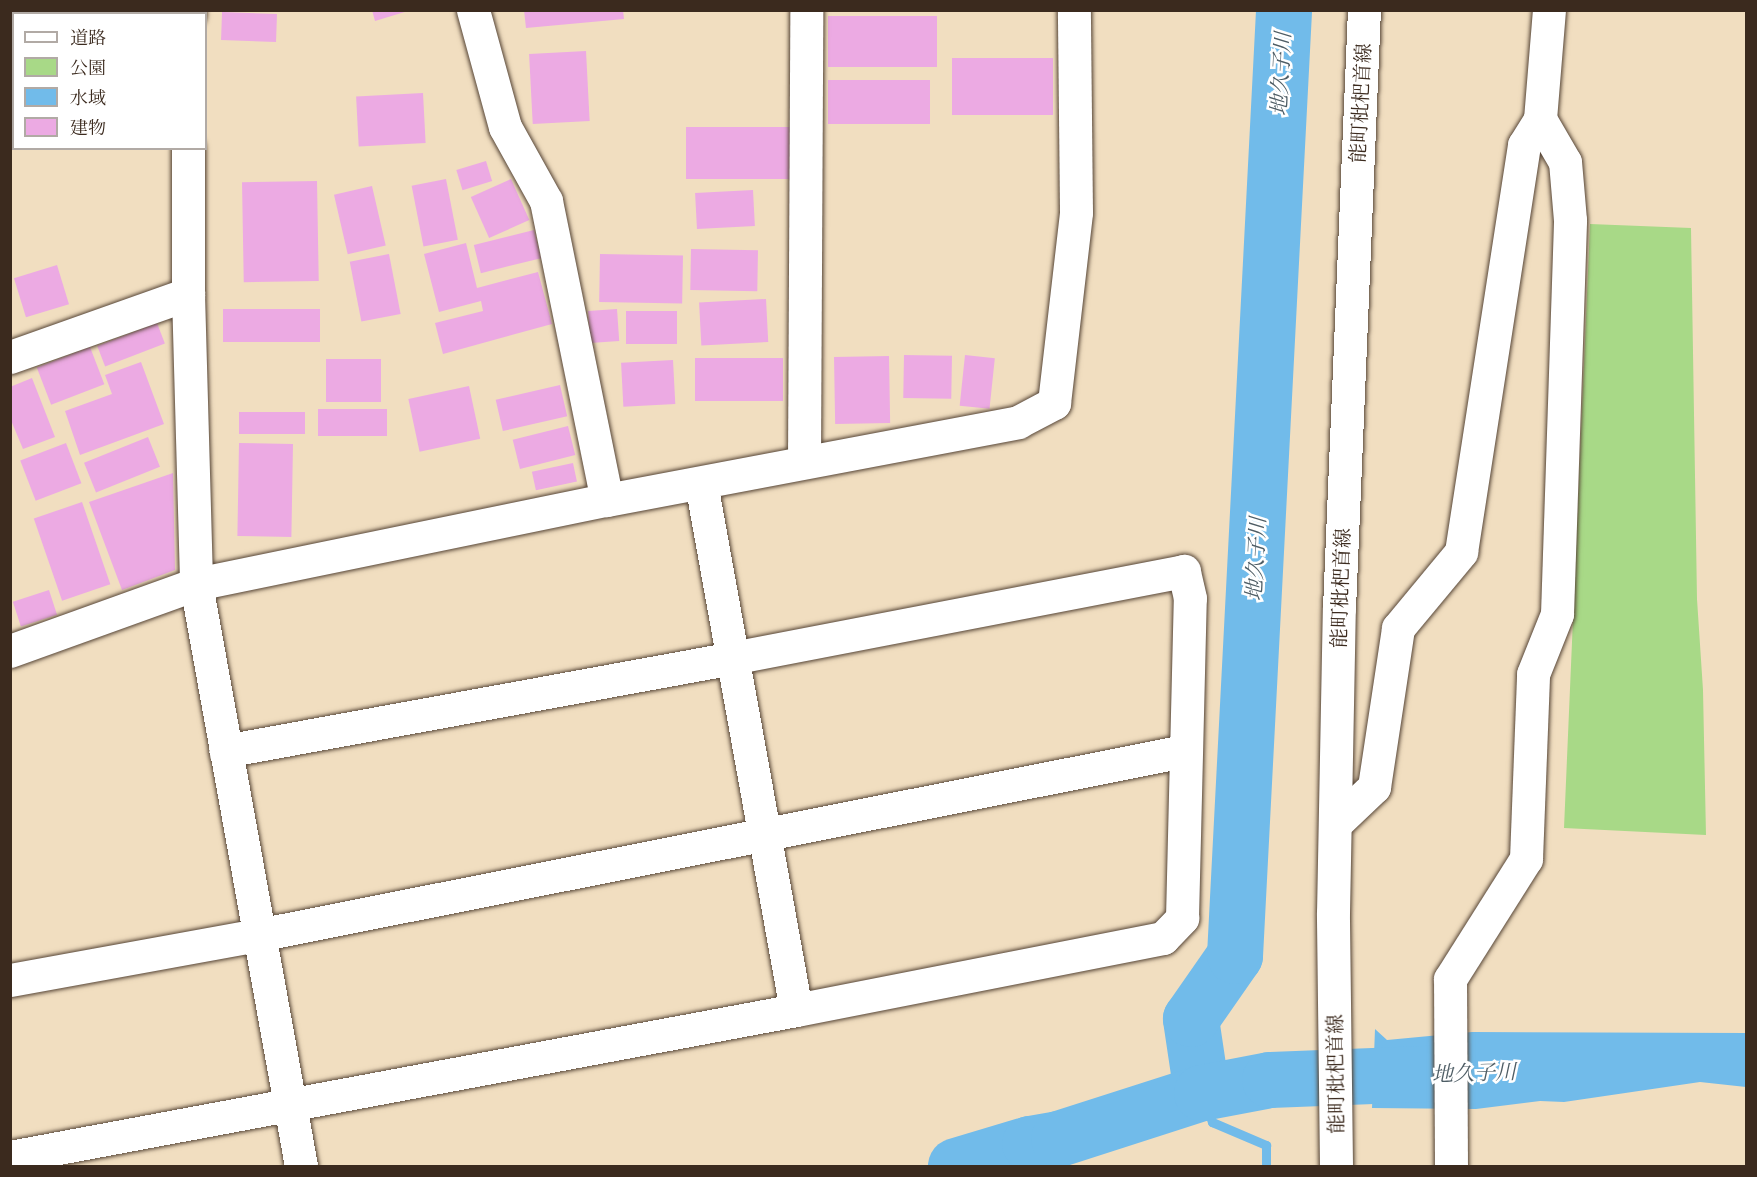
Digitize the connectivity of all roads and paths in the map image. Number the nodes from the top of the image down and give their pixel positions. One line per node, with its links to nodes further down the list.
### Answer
1 (473, 10): 12 (street)
2 (806, 10): 10 (street)
3 (1074, 10): 10 (street)
4 (1364, 10): 18 (street, 能町枇杷首線)
5 (1549, 10): 6 (street)
6 (1540, 119): 18 (street); 27 (street)
7 (188, 150): 8 (street)
8 (188, 294): 9 (street); 13 (street)
9 (10, 357)
10 (804, 461): 11 (street)
11 (701, 483): 12 (street); 15 (street)
12 (607, 500): 13 (street)
13 (196, 584): 14 (street); 16 (street)
14 (10, 651)
15 (733, 658): 16 (street); 17 (street); 19 (street)
16 (225, 751): 20 (street)
17 (1185, 751): 19 (street); 22 (street)
18 (1335, 824): 26 (street, 能町枇杷首線)
19 (763, 833): 20 (street); 22 (street)
20 (258, 935): 21 (street); 23 (street)
21 (10, 980)
22 (796, 1010): 23 (street)
23 (289, 1105): 24 (street); 25 (street)
24 (10, 1157)
25 (301, 1167)
26 (1336, 1167)
27 (1450, 1167)

